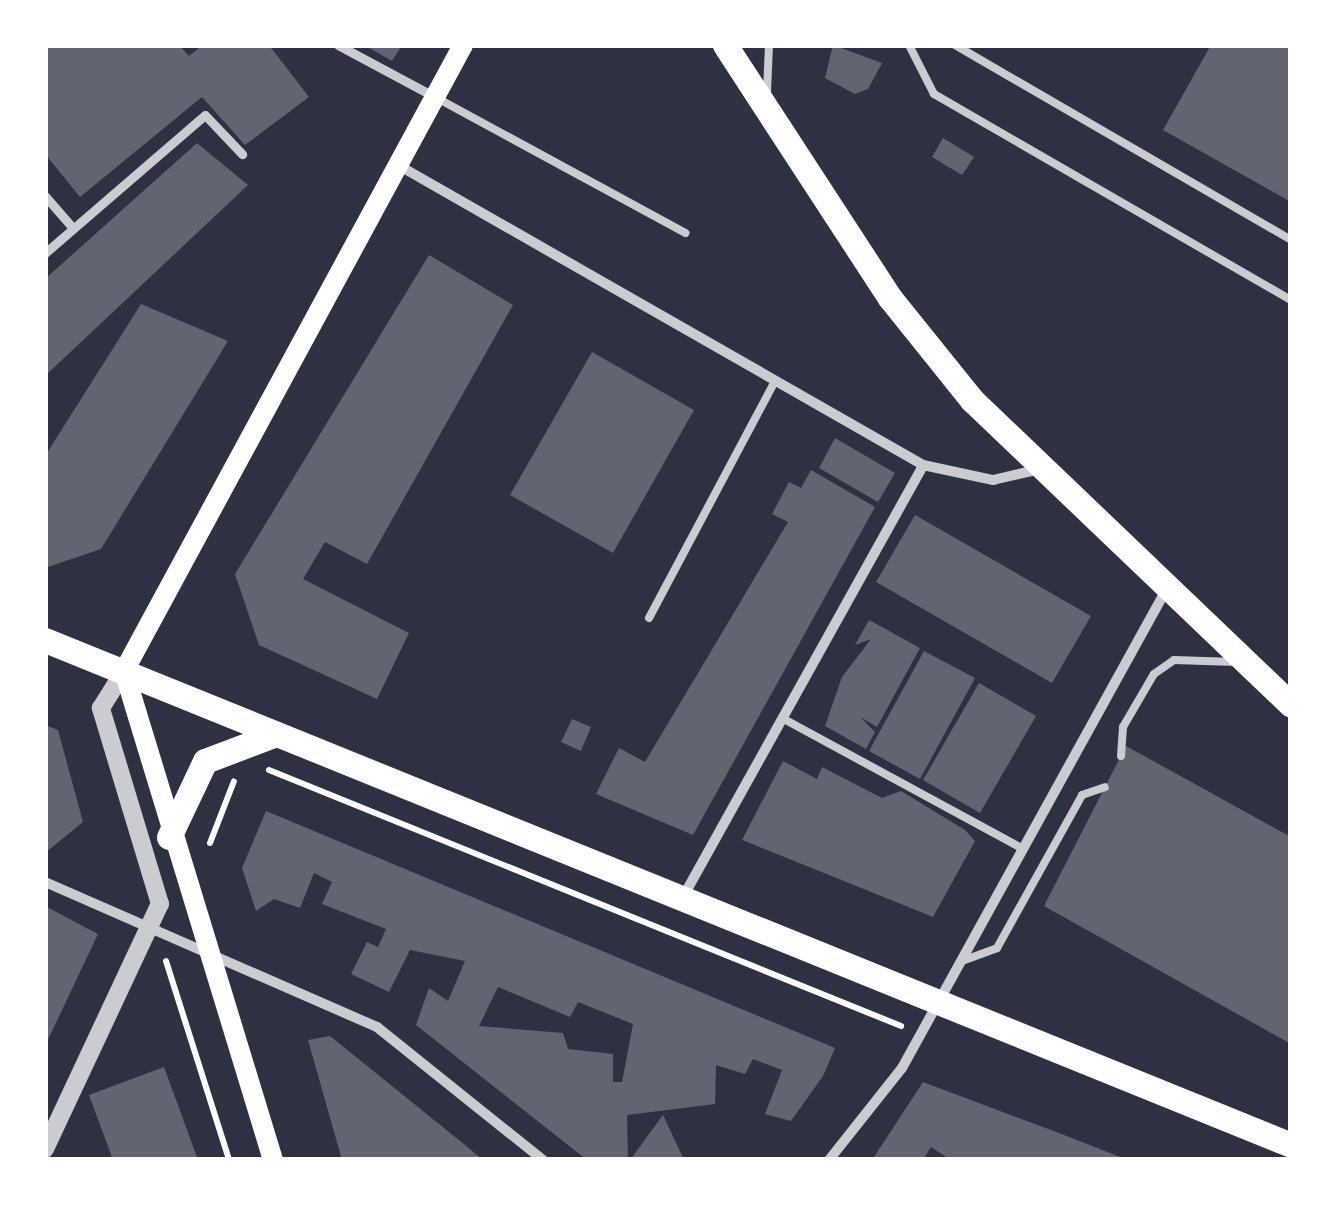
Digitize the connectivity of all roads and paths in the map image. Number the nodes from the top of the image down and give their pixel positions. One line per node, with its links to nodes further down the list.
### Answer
1 (338, 45): 7 (street)
2 (464, 45): 7 (main road)
3 (726, 45): 8 (main road)
4 (768, 45): 8 (lane)
5 (909, 45): 16 (lane)
6 (955, 45): 14 (lane)
7 (435, 97): 10 (main road); 13 (lane)
8 (771, 117): 19 (main road)
9 (242, 154): 12 (street)
10 (398, 165): 17 (street); 24 (main road)
11 (45, 196): 12 (street)
12 (72, 227): 15 (street)
13 (686, 233)
14 (1291, 240)
15 (45, 253)
16 (1291, 300)
17 (776, 381): 18 (street); 21 (lane)
18 (923, 465): 19 (street); 26 (street)
19 (1036, 470): 20 (main road)
20 (1166, 590): 23 (main road); 32 (street)
21 (649, 618)
22 (45, 640): 24 (main road)
23 (1244, 663): 25 (main road); 29 (lane)
24 (124, 671): 27 (main road); 31 (main road); 35 (street)
25 (1291, 705)
26 (782, 718): 32 (lane); 34 (street)
27 (276, 734): 28 (main road); 34 (main road)
28 (221, 750): 31 (main road); 39 (path)
29 (1121, 756)
30 (1106, 787): 37 (lane)
31 (169, 837): 36 (main road)
32 (1023, 849): 37 (street)
33 (45, 882): 35 (street)
34 (680, 902): 38 (main road)
35 (154, 922): 36 (street); 41 (street)
36 (203, 944): 42 (main road); 43 (street)
37 (962, 961): 38 (street)
38 (940, 1002): 39 (street); 40 (main road)
39 (921, 1034): 44 (street)
40 (1291, 1145)
41 (45, 1150)
42 (272, 1160)
43 (543, 1160)
44 (829, 1160)

